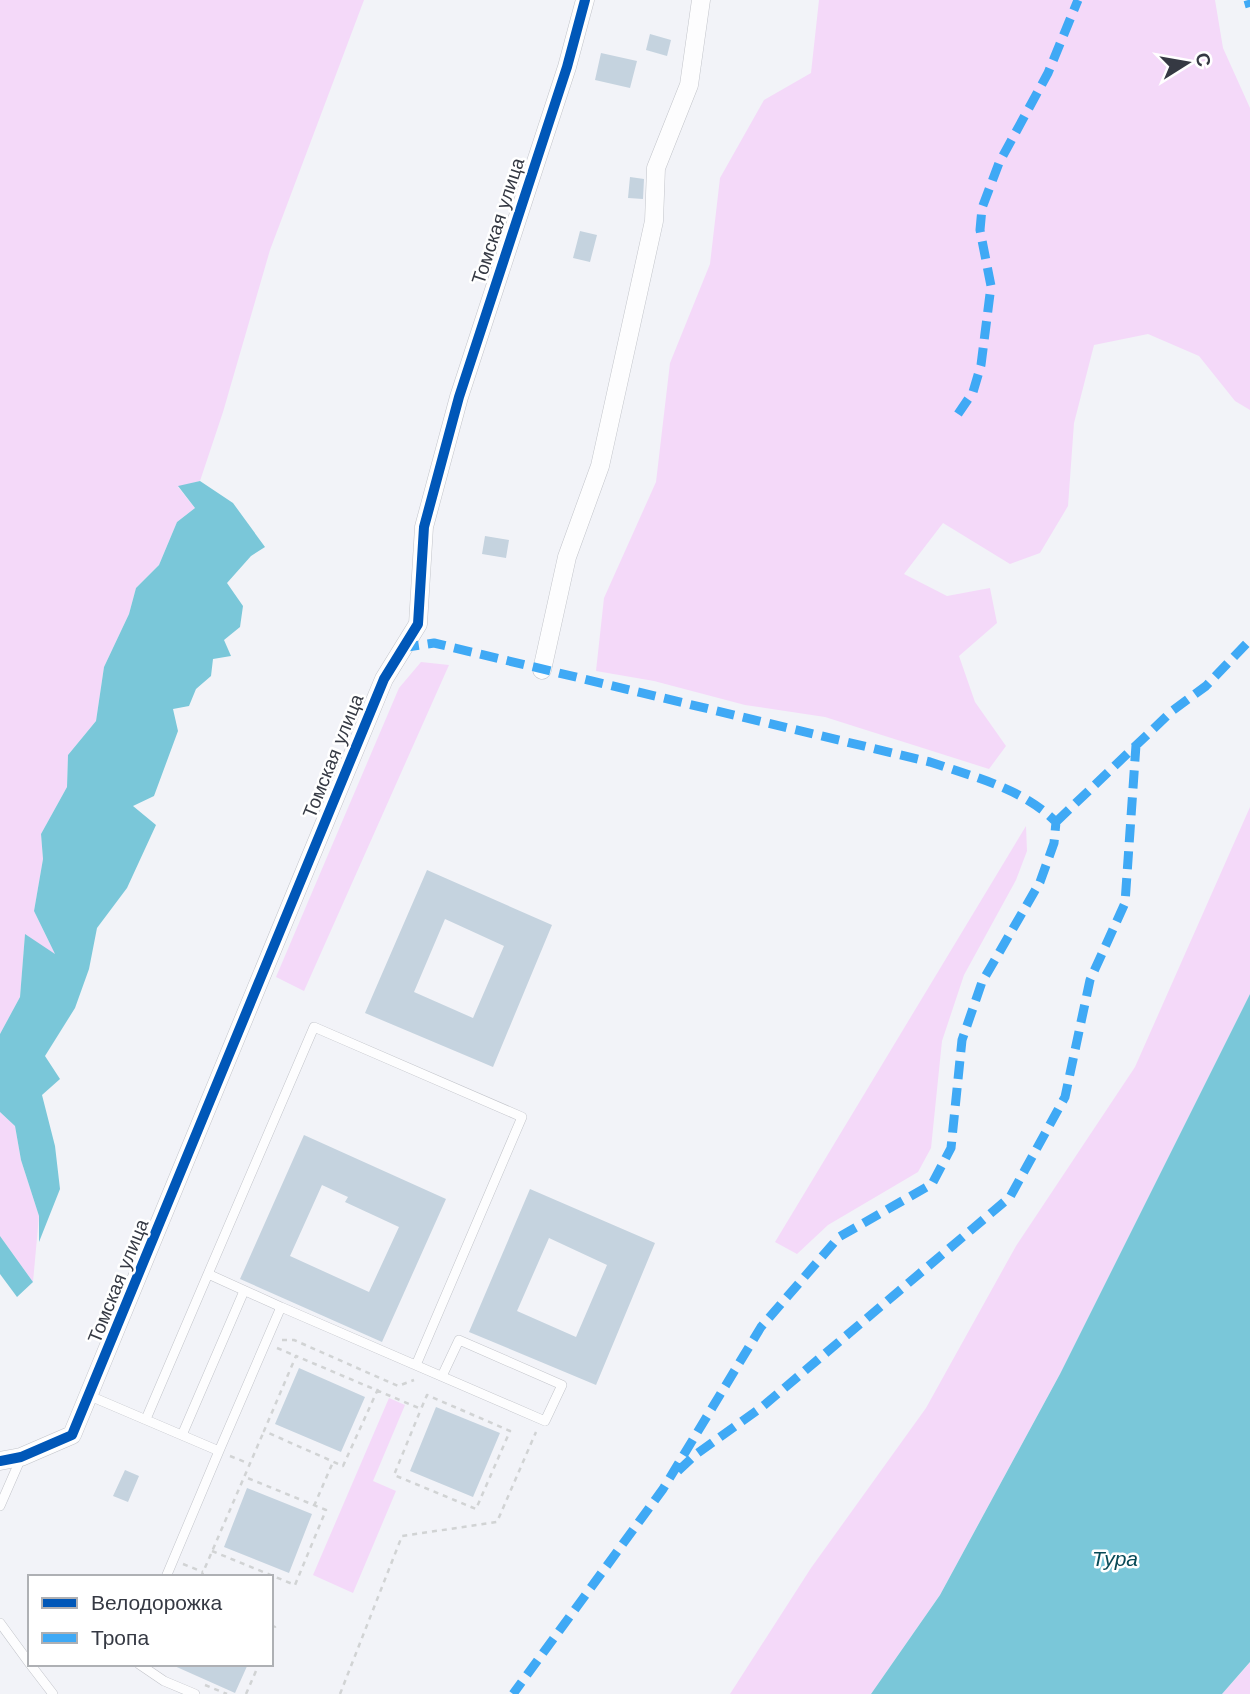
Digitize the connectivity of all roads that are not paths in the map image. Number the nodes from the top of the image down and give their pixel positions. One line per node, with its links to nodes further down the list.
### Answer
1 (585, 0): 9 (street, Томская улица)
2 (701, 0): 3 (street)
3 (542, 670)
4 (208, 1274): 5 (lane); 7 (lane); 10 (lane)
5 (244, 1291): 6 (lane); 11 (lane)
6 (281, 1307): 7 (lane); 12 (lane)
7 (416, 1365): 8 (lane)
8 (442, 1376): 8 (lane)
9 (90, 1396): 10 (lane); 13 (street, Томская улица)
10 (146, 1419): 11 (lane)
11 (182, 1435): 12 (lane)
12 (219, 1451): 16 (lane)
13 (21, 1457): 14 (street, Томская улица); 15 (lane)
14 (0, 1461)
15 (0, 1506)
16 (167, 1575)
17 (0, 1623): 18 (lane)
18 (28, 1661)
19 (31, 1666): 21 (lane)
20 (142, 1666): 22 (lane)
21 (52, 1694)
22 (195, 1694)

